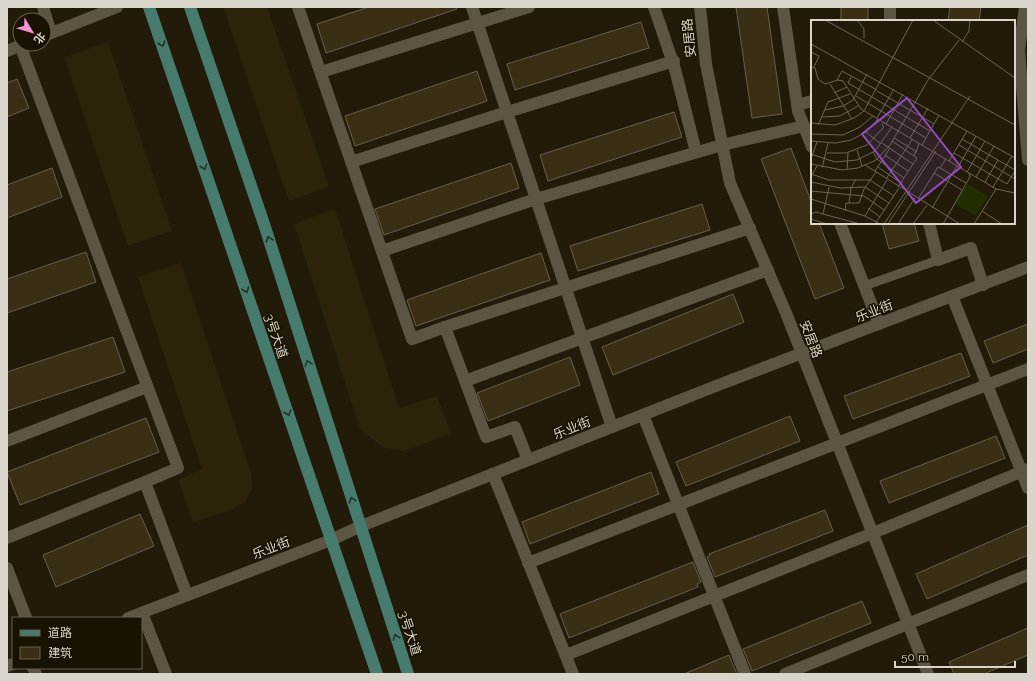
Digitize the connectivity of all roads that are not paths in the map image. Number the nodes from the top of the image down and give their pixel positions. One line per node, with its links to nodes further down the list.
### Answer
1 (117, 7): 15 (street)
2 (149, 7): 62 (main road, 3号大道, one-way to 62)
3 (190, 7): 59 (main road, 3号大道, one-way to 3)
4 (298, 7): 19 (street)
5 (472, 7): 13 (street)
6 (529, 7): 13 (street)
7 (654, 7): 18 (street)
8 (700, 7): 25 (street, 安居路)
9 (783, 7): 21 (street)
10 (890, 7): 12 (street)
11 (1025, 7): 14 (street)
12 (890, 20)
13 (478, 23): 19 (street); 22 (street)
14 (1025, 30): 16 (street)
15 (52, 32)
16 (1017, 50): 27 (street)
17 (25, 52): 48 (street)
18 (673, 61): 22 (street); 26 (street)
19 (321, 72): 28 (street)
20 (811, 101): 21 (street)
21 (798, 106): 23 (street)
22 (507, 112): 28 (street); 29 (street)
23 (804, 126): 24 (street); 25 (street)
24 (811, 144)
25 (722, 145): 26 (street); 32 (street, 安居路)
26 (696, 152): 29 (street)
27 (1028, 160)
28 (352, 162): 33 (street)
29 (536, 199): 33 (street); 39 (street)
30 (840, 224): 38 (street)
31 (929, 224): 34 (street)
32 (750, 228): 36 (street, 安居路); 39 (street)
33 (382, 251): 42 (street)
34 (938, 260): 37 (street); 38 (lane)
35 (1028, 268): 37 (street, 乐业街)
36 (768, 270): 43 (street); 44 (street, 安居路)
37 (983, 285): 40 (street, 乐业街)
38 (864, 286): 41 (street)
39 (566, 289): 42 (street); 43 (street)
40 (952, 296): 41 (street, 乐业街); 47 (street)
41 (879, 324): 44 (street, 乐业街)
42 (445, 327): 46 (street)
43 (582, 338): 46 (street); 50 (street)
44 (802, 354): 49 (street, 乐业街); 52 (street, 安居路)
45 (1028, 369): 47 (street)
46 (465, 381): 53 (street)
47 (987, 385): 52 (street); 54 (street)
48 (148, 387): 51 (street); 56 (street)
49 (643, 415): 50 (street, 乐业街); 58 (street)
50 (612, 427): 53 (street, 乐业街)
51 (7, 441)
52 (837, 442): 58 (street); 60 (street, 安居路)
53 (528, 460): 55 (street, 乐业街)
54 (1025, 470): 57 (street); 60 (street)
55 (493, 474): 59 (street, 乐业街); 63 (street)
56 (145, 482): 61 (street); 66 (street)
57 (1028, 488)
58 (678, 504): 63 (street); 67 (street)
59 (361, 526): 62 (street, 乐业街); 75 (main road, 3号大道, one-way to 59)
60 (873, 533): 67 (street); 71 (street, 安居路)
61 (7, 538)
62 (331, 540): 66 (street, 乐业街); 74 (main road, 3号大道)
63 (528, 563): 72 (street)
64 (7, 568): 69 (street)
65 (1028, 575): 71 (street)
66 (188, 595): 68 (street, 乐业街)
67 (714, 596): 72 (street); 77 (street)
68 (142, 613): 70 (street, 乐业街); 73 (street)
69 (26, 617)
70 (131, 617)
71 (908, 624): 78 (street); 79 (street, 安居路)
72 (566, 655): 76 (street)
73 (166, 674)
74 (377, 674)
75 (408, 674)
76 (573, 674)
77 (745, 674)
78 (785, 674)
79 (928, 674)

